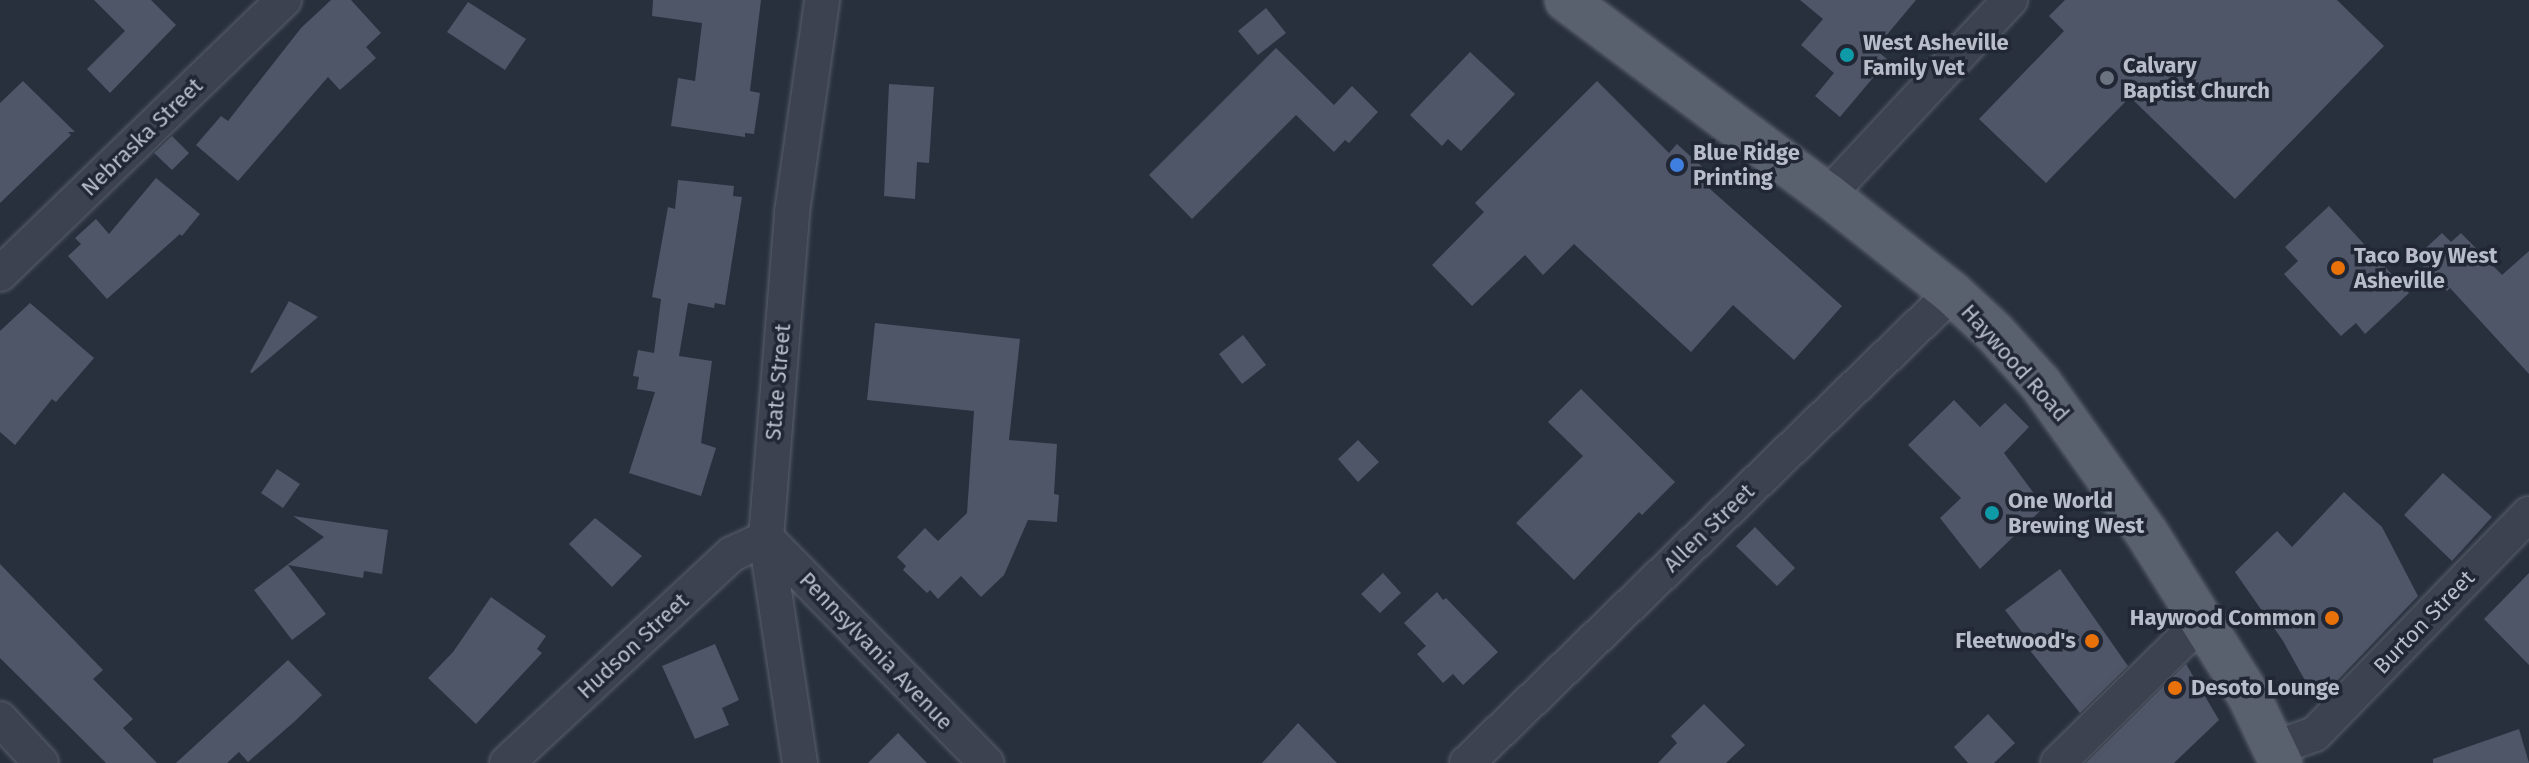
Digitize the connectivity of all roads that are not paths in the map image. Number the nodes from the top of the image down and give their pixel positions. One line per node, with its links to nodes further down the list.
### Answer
1 (284, 0): 6 (street, Nebraska Street)
2 (822, 0): 9 (street, State Street)
3 (1566, 0): 5 (main road, Haywood Road)
4 (2010, 0): 5 (street)
5 (1828, 195): 7 (main road, Haywood Road)
6 (0, 274)
7 (1952, 293): 10 (main road, Haywood Road); 17 (street, Allen Street)
8 (2529, 514): 12 (street, Burton Street)
9 (766, 538): 14 (street, Hudson Street); 15 (street, State Street); 16 (street, Pennsylvania Avenue)
10 (2204, 619): 12 (main road, Haywood Road); 18 (street)
11 (0, 719): 13 (street)
12 (2278, 755)
13 (41, 763)
14 (507, 763)
15 (800, 763)
16 (986, 763)
17 (1467, 763)
18 (2058, 763)

